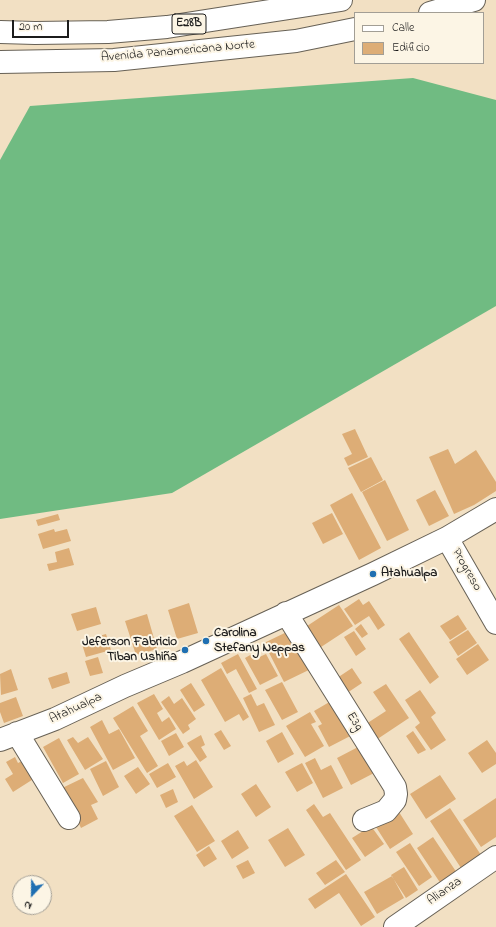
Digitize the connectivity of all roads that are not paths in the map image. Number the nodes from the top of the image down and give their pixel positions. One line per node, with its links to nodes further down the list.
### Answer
1 (341, 0): 5 (main road, Avenida Panamericana Norte / E28B)
2 (474, 0): 3 (main road)
3 (433, 12)
4 (354, 29): 6 (main road, Avenida Panamericana Norte / E28B)
5 (0, 32)
6 (0, 62)
7 (496, 509): 8 (main road, Atahualpa)
8 (447, 538): 9 (main road, Atahualpa); 10 (main road, Progreso)
9 (286, 613): 11 (main road, Atahualpa); 13 (main road, E3g)
10 (496, 623)
11 (9, 737): 12 (main road)
12 (69, 818)
13 (364, 820)
14 (496, 857): 15 (main road, Alianza)
15 (395, 927)

